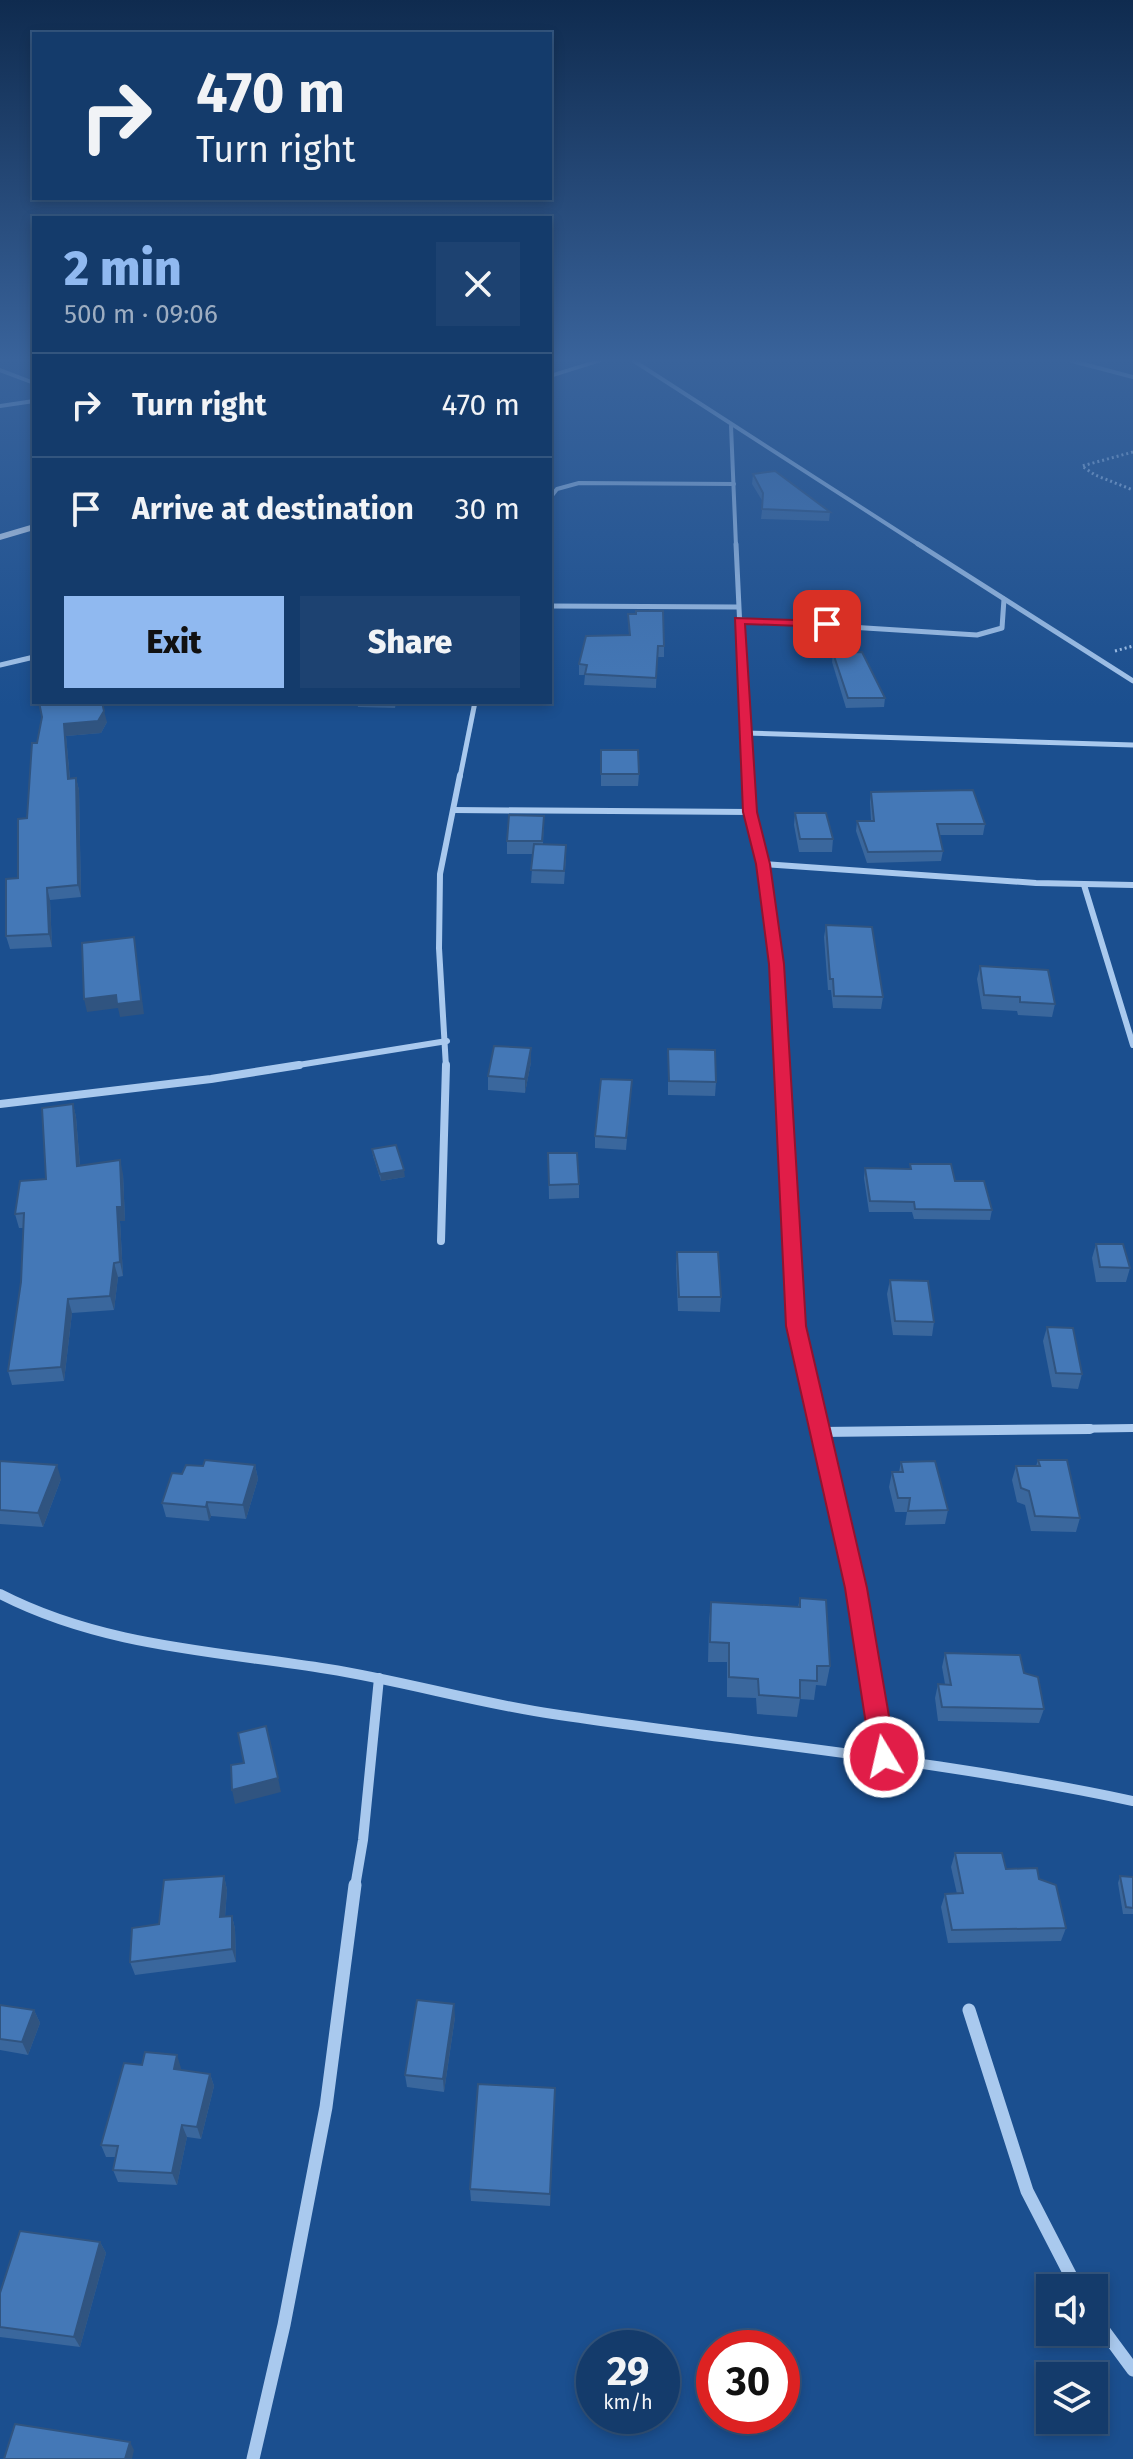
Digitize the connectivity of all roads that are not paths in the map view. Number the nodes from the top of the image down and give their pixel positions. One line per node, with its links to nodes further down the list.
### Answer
1 (734, 476): 3 (street)
2 (810, 476): 7 (street)
3 (734, 484): 4 (street); 9 (street)
4 (552, 495)
5 (32, 528): 6 (main road)
6 (0, 537)
7 (1004, 599): 10 (street); 13 (street)
8 (552, 606): 9 (street)
9 (737, 607): 10 (street)
10 (739, 620): 15 (street)
11 (32, 657): 12 (street)
12 (0, 665)
13 (1133, 681)
14 (475, 704): 17 (street)
15 (745, 733): 16 (street); 18 (street)
16 (1133, 745)
17 (454, 810): 18 (street); 22 (street)
18 (750, 812): 19 (street)
19 (763, 864): 20 (street); 27 (street)
20 (1084, 885): 21 (street); 23 (street)
21 (1133, 885)
22 (447, 1041): 24 (street); 25 (street)
23 (1133, 1045)
24 (0, 1104)
25 (441, 1241)
26 (1133, 1428): 27 (street)
27 (821, 1432): 30 (street)
28 (0, 1594): 29 (street)
29 (379, 1678): 30 (street); 36 (street)
30 (884, 1757): 31 (street)
31 (1133, 1801)
32 (969, 2010): 33 (street)
33 (1070, 2274)
34 (1108, 2336): 35 (street)
35 (1133, 2370)
36 (253, 2459)

